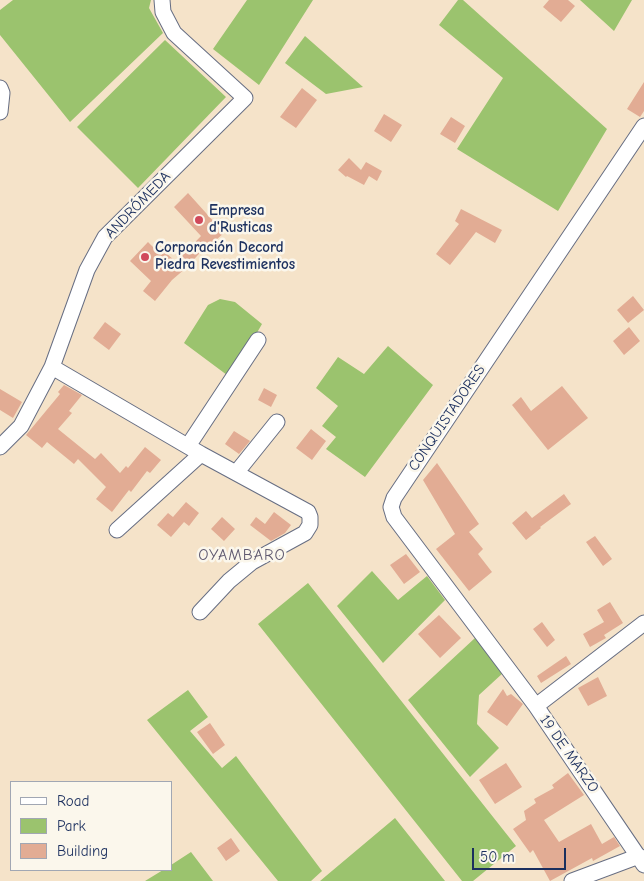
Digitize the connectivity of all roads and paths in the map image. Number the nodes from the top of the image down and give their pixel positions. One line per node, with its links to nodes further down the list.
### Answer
1 (162, 0): 6 (street, ANDRÓMEDA)
2 (0, 88): 3 (street)
3 (0, 112)
4 (644, 126): 14 (street, CONQUISTADORES)
5 (258, 340): 9 (street)
6 (52, 367): 8 (street, ANDRÓMEDA); 9 (street)
7 (277, 422): 10 (street)
8 (0, 448)
9 (194, 450): 10 (street); 11 (street)
10 (236, 473): 12 (street)
11 (117, 530)
12 (200, 612)
13 (644, 623): 14 (street, 19 DE MARZO)
14 (536, 706): 15 (street, 19 DE MARZO)
15 (642, 861): 16 (street)
16 (572, 881)

